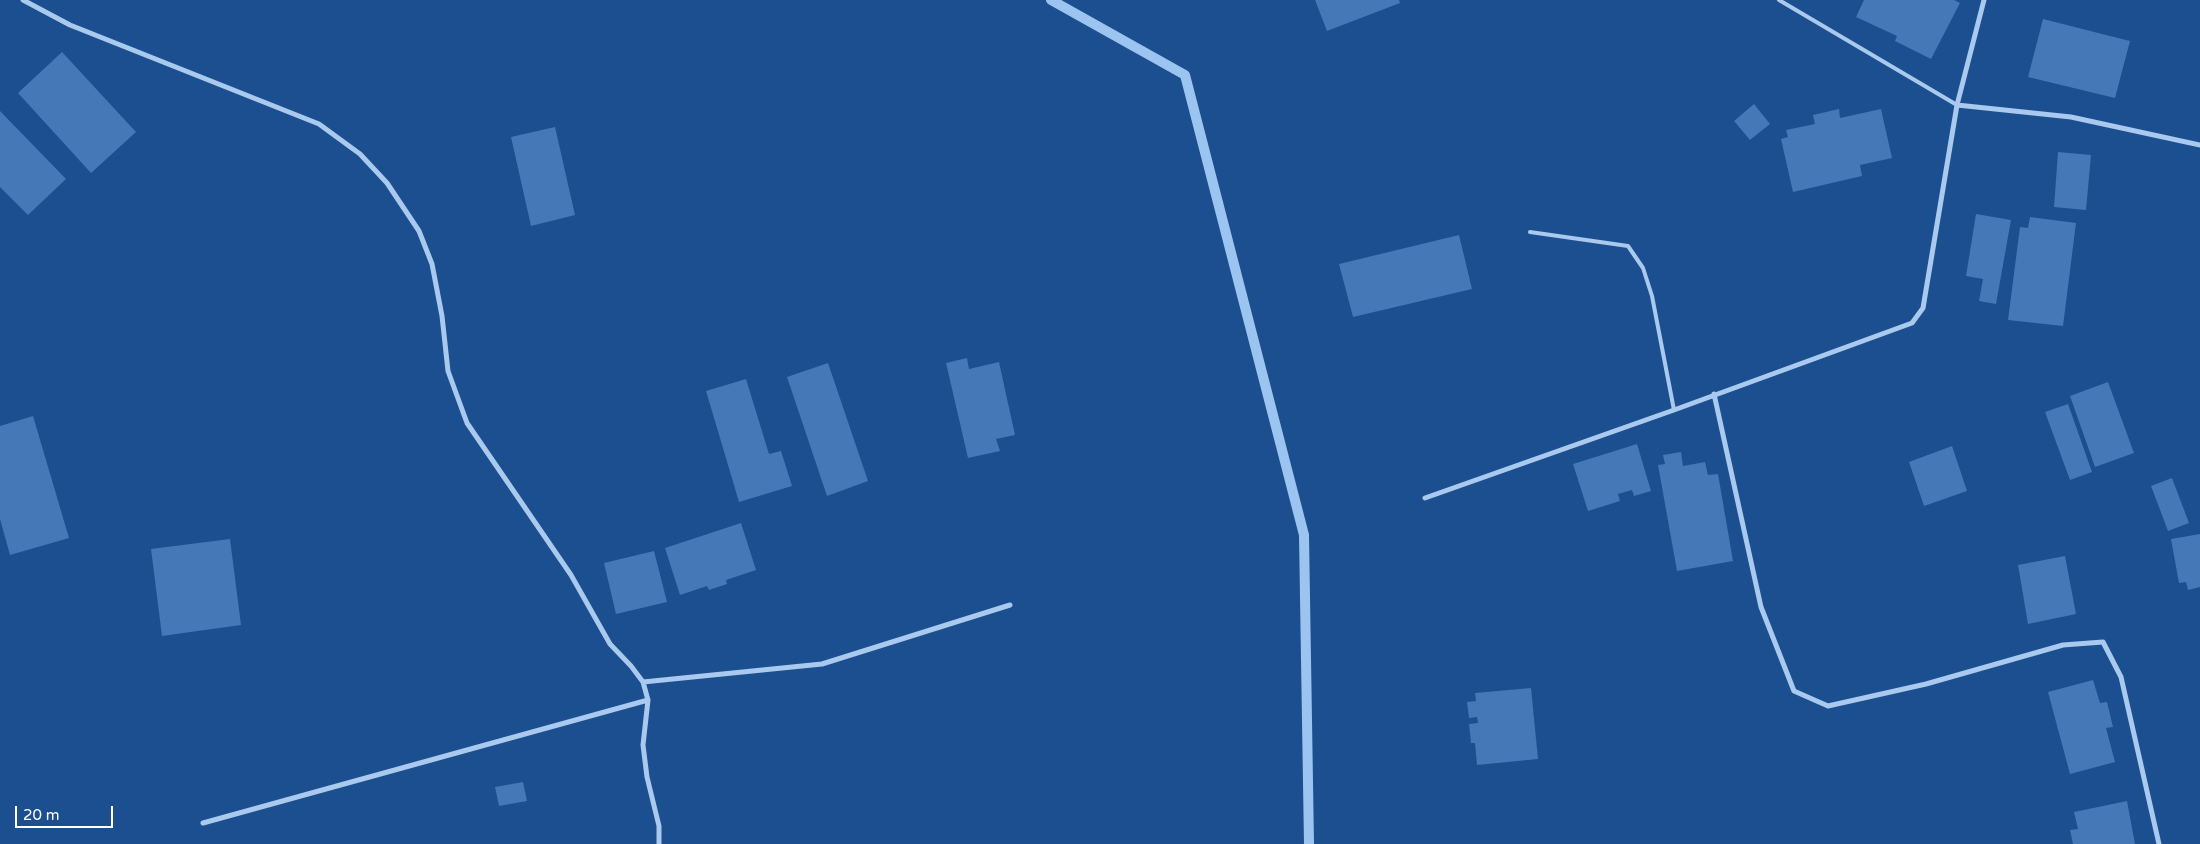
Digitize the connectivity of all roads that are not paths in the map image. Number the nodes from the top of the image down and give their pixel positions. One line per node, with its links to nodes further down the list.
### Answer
1 (23, 0): 11 (street)
2 (1779, 0): 4 (lane)
3 (1984, 0): 4 (street)
4 (1957, 105): 5 (street); 7 (street)
5 (2200, 145)
6 (1530, 232): 8 (lane)
7 (1714, 394): 8 (street); 15 (street)
8 (1674, 410): 9 (street)
9 (1425, 498)
10 (1010, 605): 11 (street)
11 (643, 682): 12 (street)
12 (648, 700): 13 (street); 14 (street)
13 (203, 823)
14 (659, 844)
15 (2159, 844)

